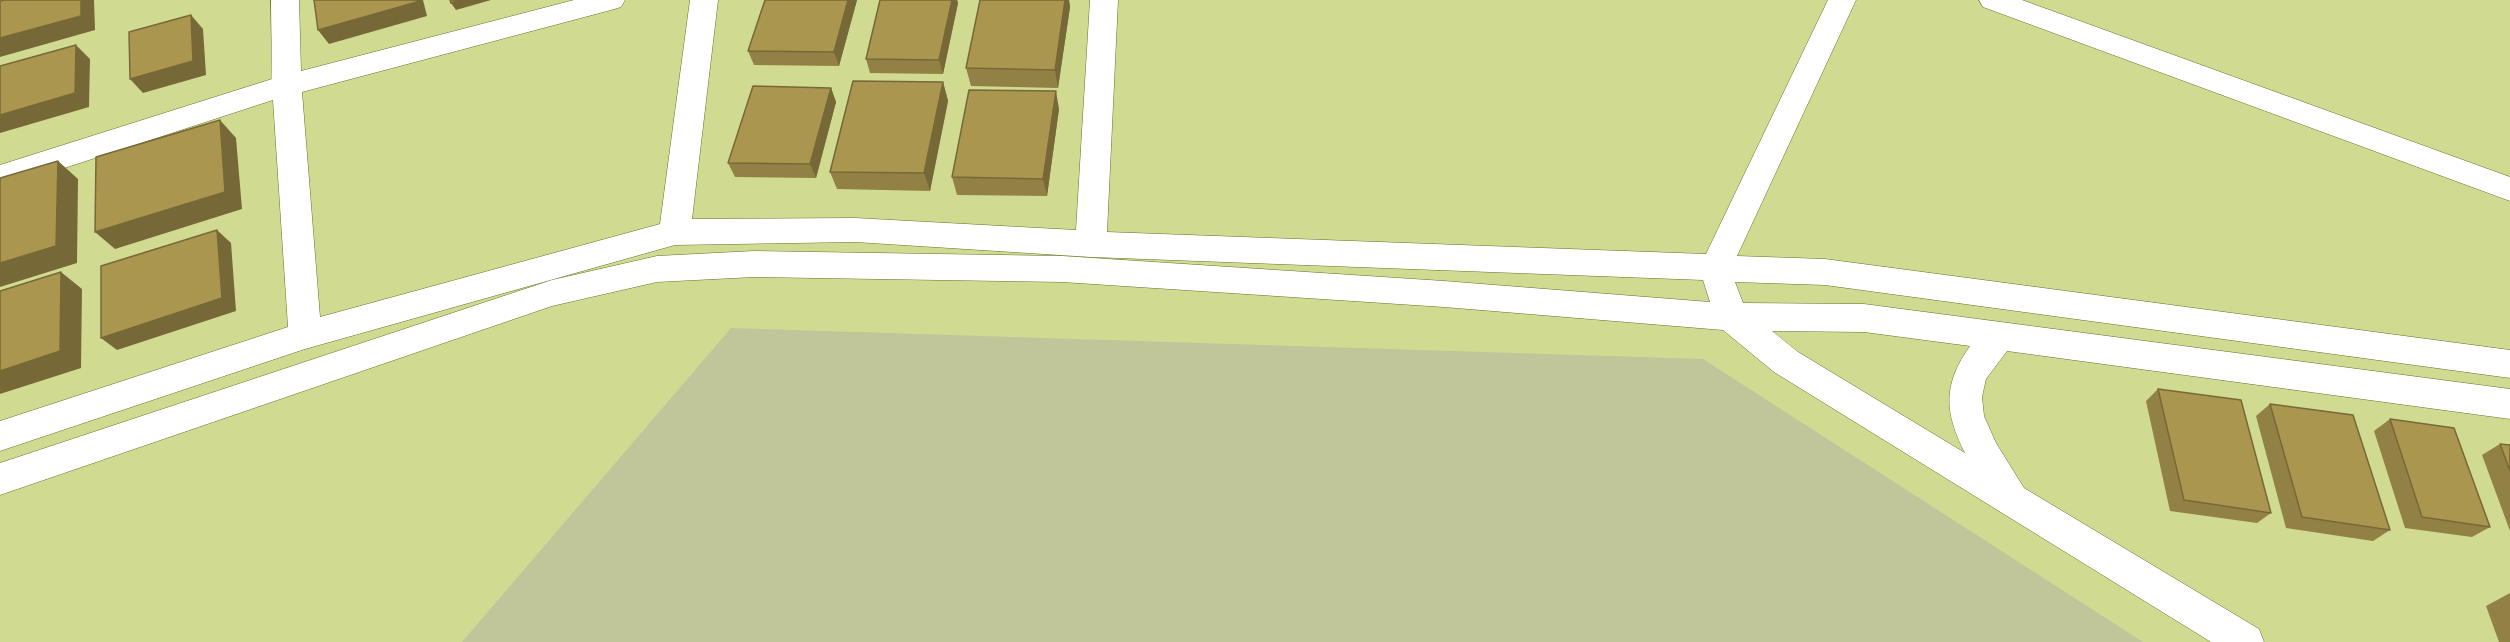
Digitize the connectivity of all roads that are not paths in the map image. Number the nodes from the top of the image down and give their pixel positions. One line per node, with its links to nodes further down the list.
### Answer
1 (285, 0): 7 (street)
2 (611, 0): 7 (street)
3 (704, 0): 10 (street)
4 (1104, 0): 11 (street)
5 (1842, 0): 12 (street)
6 (1993, 0): 9 (street)
7 (287, 85): 8 (street); 14 (street)
8 (0, 177)
9 (2510, 189)
10 (675, 231): 11 (street); 14 (street)
11 (1091, 244): 12 (street)
12 (1715, 269): 13 (street); 16 (street)
13 (1731, 317): 15 (street); 19 (street); 20 (street)
14 (305, 335): 18 (street)
15 (2000, 336): 17 (street); 20 (street)
16 (2510, 364)
17 (2510, 404)
18 (0, 436)
19 (0, 479)
20 (2013, 500): 21 (street)
21 (2245, 642)

